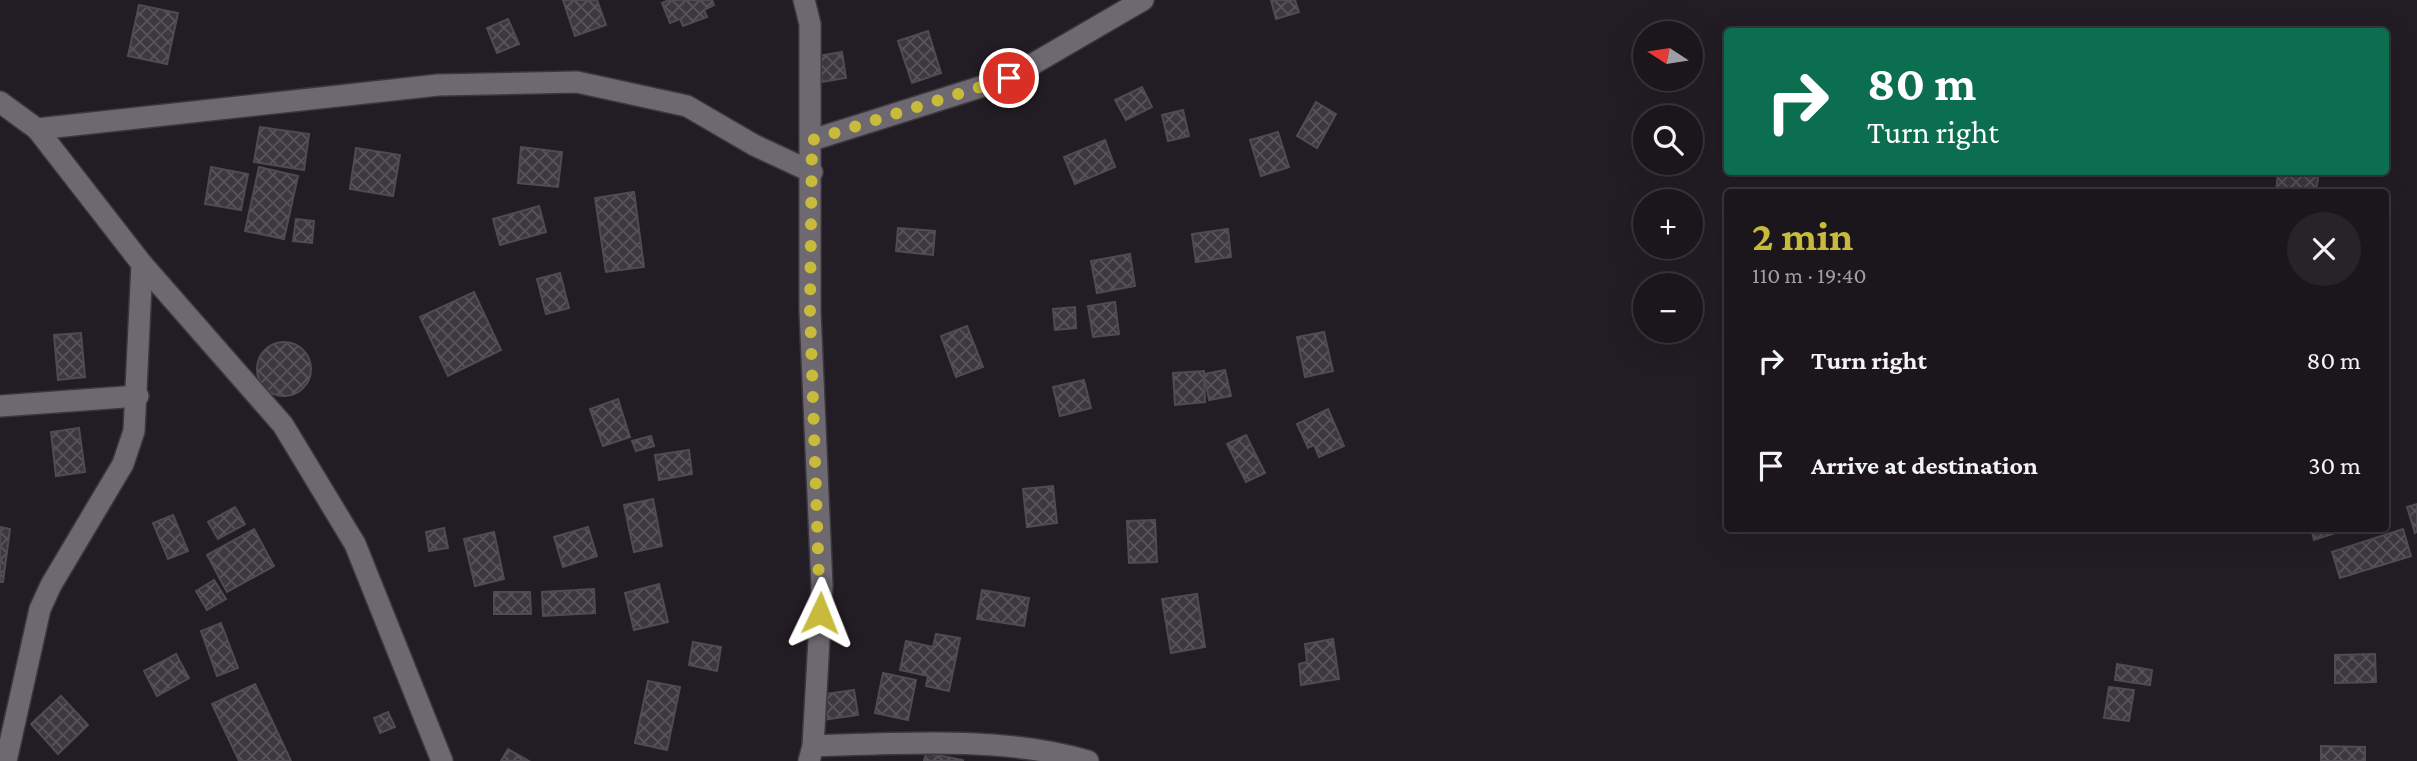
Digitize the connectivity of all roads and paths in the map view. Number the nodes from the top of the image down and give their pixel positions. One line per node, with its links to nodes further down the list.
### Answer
1 (804, 0): 5 (street)
2 (1143, 0): 5 (street)
3 (0, 102): 4 (street)
4 (37, 129): 6 (street); 7 (street)
5 (812, 140): 6 (street)
6 (812, 172): 10 (street)
7 (142, 264): 8 (street); 12 (street)
8 (138, 396): 9 (street); 11 (street)
9 (0, 406)
10 (811, 754): 13 (street)
11 (6, 761)
12 (442, 761)
13 (1088, 761)

